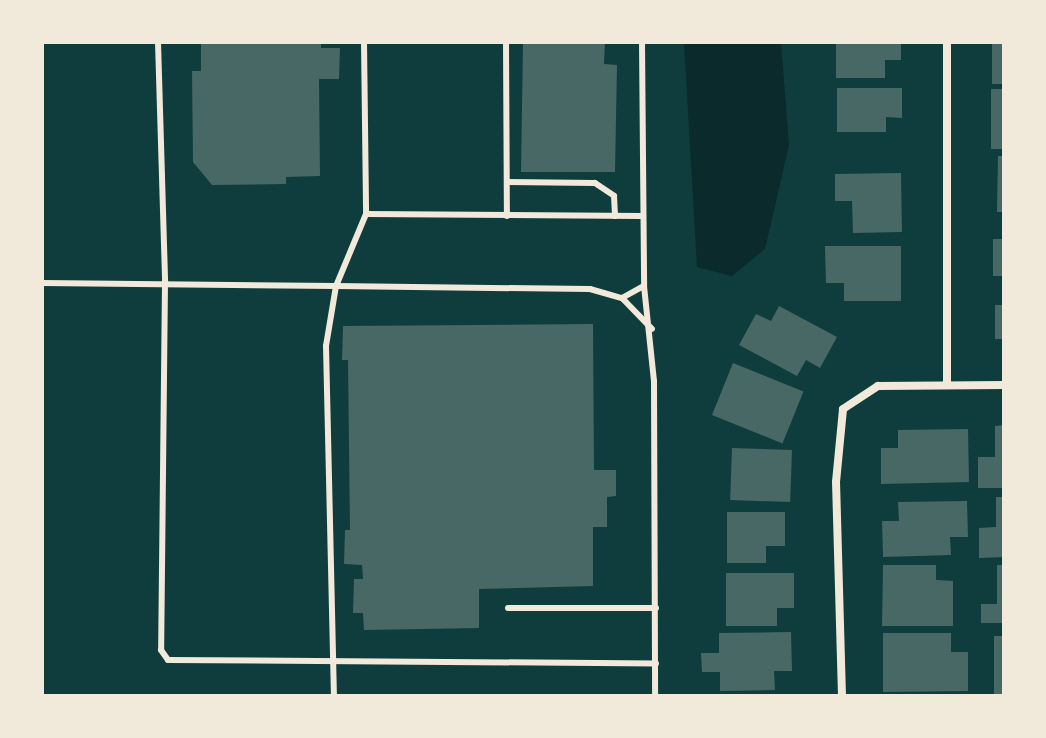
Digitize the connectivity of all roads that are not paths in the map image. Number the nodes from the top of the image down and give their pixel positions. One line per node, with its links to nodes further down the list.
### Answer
1 (158, 42): 11 (lane)
2 (364, 42): 7 (lane)
3 (506, 42): 6 (lane)
4 (642, 42): 10 (lane)
5 (947, 42): 17 (street)
6 (507, 182): 8 (lane); 9 (lane)
7 (366, 214): 8 (lane); 13 (lane)
8 (507, 216): 9 (lane)
9 (615, 216): 10 (lane)
10 (642, 216): 14 (lane)
11 (165, 282): 12 (lane); 13 (lane); 21 (lane)
12 (42, 283)
13 (336, 286): 15 (lane); 21 (lane)
14 (644, 286): 15 (lane); 16 (lane)
15 (622, 298): 16 (lane)
16 (652, 330): 20 (lane)
17 (947, 383): 18 (street); 25 (street)
18 (1004, 385)
19 (508, 608): 20 (lane)
20 (656, 608): 22 (lane)
21 (334, 662): 22 (lane); 23 (lane)
22 (656, 663): 24 (lane)
23 (334, 696)
24 (655, 696)
25 (842, 696)

